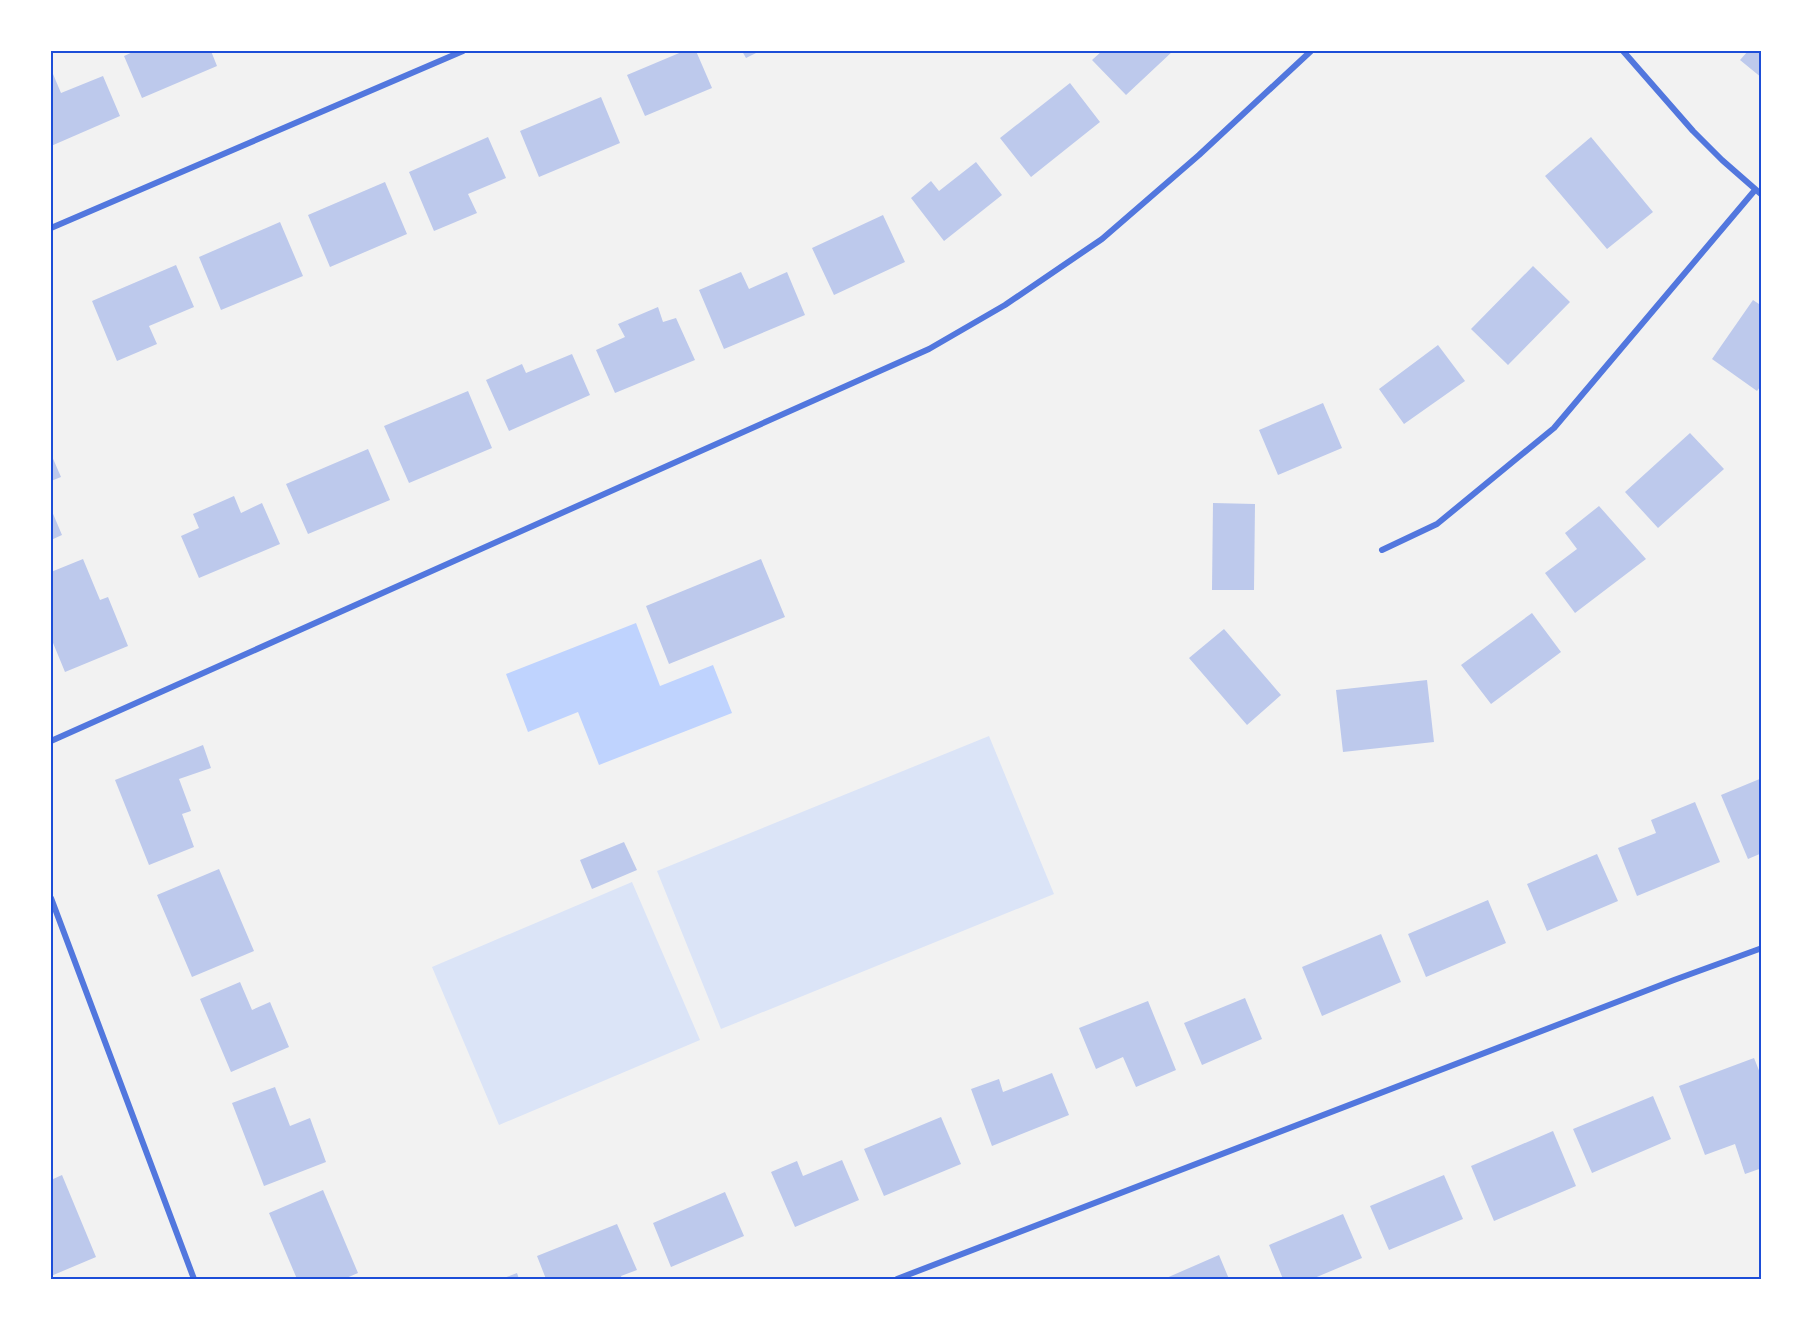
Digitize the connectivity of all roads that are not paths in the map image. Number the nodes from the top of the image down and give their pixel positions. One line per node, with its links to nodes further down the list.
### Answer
1 (463, 51): 6 (street)
2 (1311, 51): 8 (street)
3 (1623, 51): 4 (street)
4 (1755, 190): 5 (street); 7 (street)
5 (1762, 195)
6 (51, 228)
7 (1382, 550)
8 (51, 741)
9 (51, 898): 11 (street)
10 (1762, 948): 12 (street)
11 (194, 1279)
12 (897, 1279)

